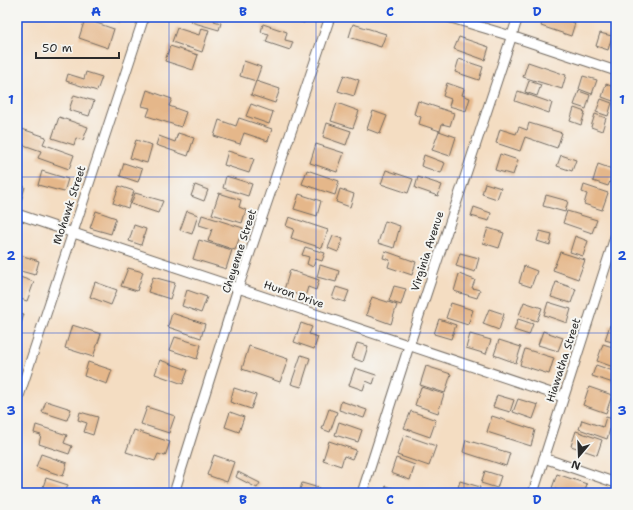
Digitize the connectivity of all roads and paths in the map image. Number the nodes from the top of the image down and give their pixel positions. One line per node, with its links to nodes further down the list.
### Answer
1 (144, 17): 8 (street, Mohawk Street)
2 (330, 17): 10 (street, Cheyenne Street)
3 (448, 17): 5 (street)
4 (518, 17): 5 (street, Virginia Avenue)
5 (511, 36): 6 (street); 11 (street, Virginia Avenue)
6 (616, 71)
7 (17, 214): 8 (street, Huron Drive)
8 (72, 233): 10 (street, Huron Drive); 13 (street, Mohawk Street)
9 (616, 234): 12 (street, Hiawatha Street)
10 (238, 288): 11 (street, Huron Drive); 16 (street, Cheyenne Street)
11 (409, 346): 12 (street, Huron Drive); 17 (street, Virginia Avenue)
12 (563, 397): 14 (street, Hiawatha Street)
13 (17, 402)
14 (544, 458): 15 (street); 18 (street, Hiawatha Street)
15 (616, 483)
16 (174, 493)
17 (362, 493)
18 (533, 493)

